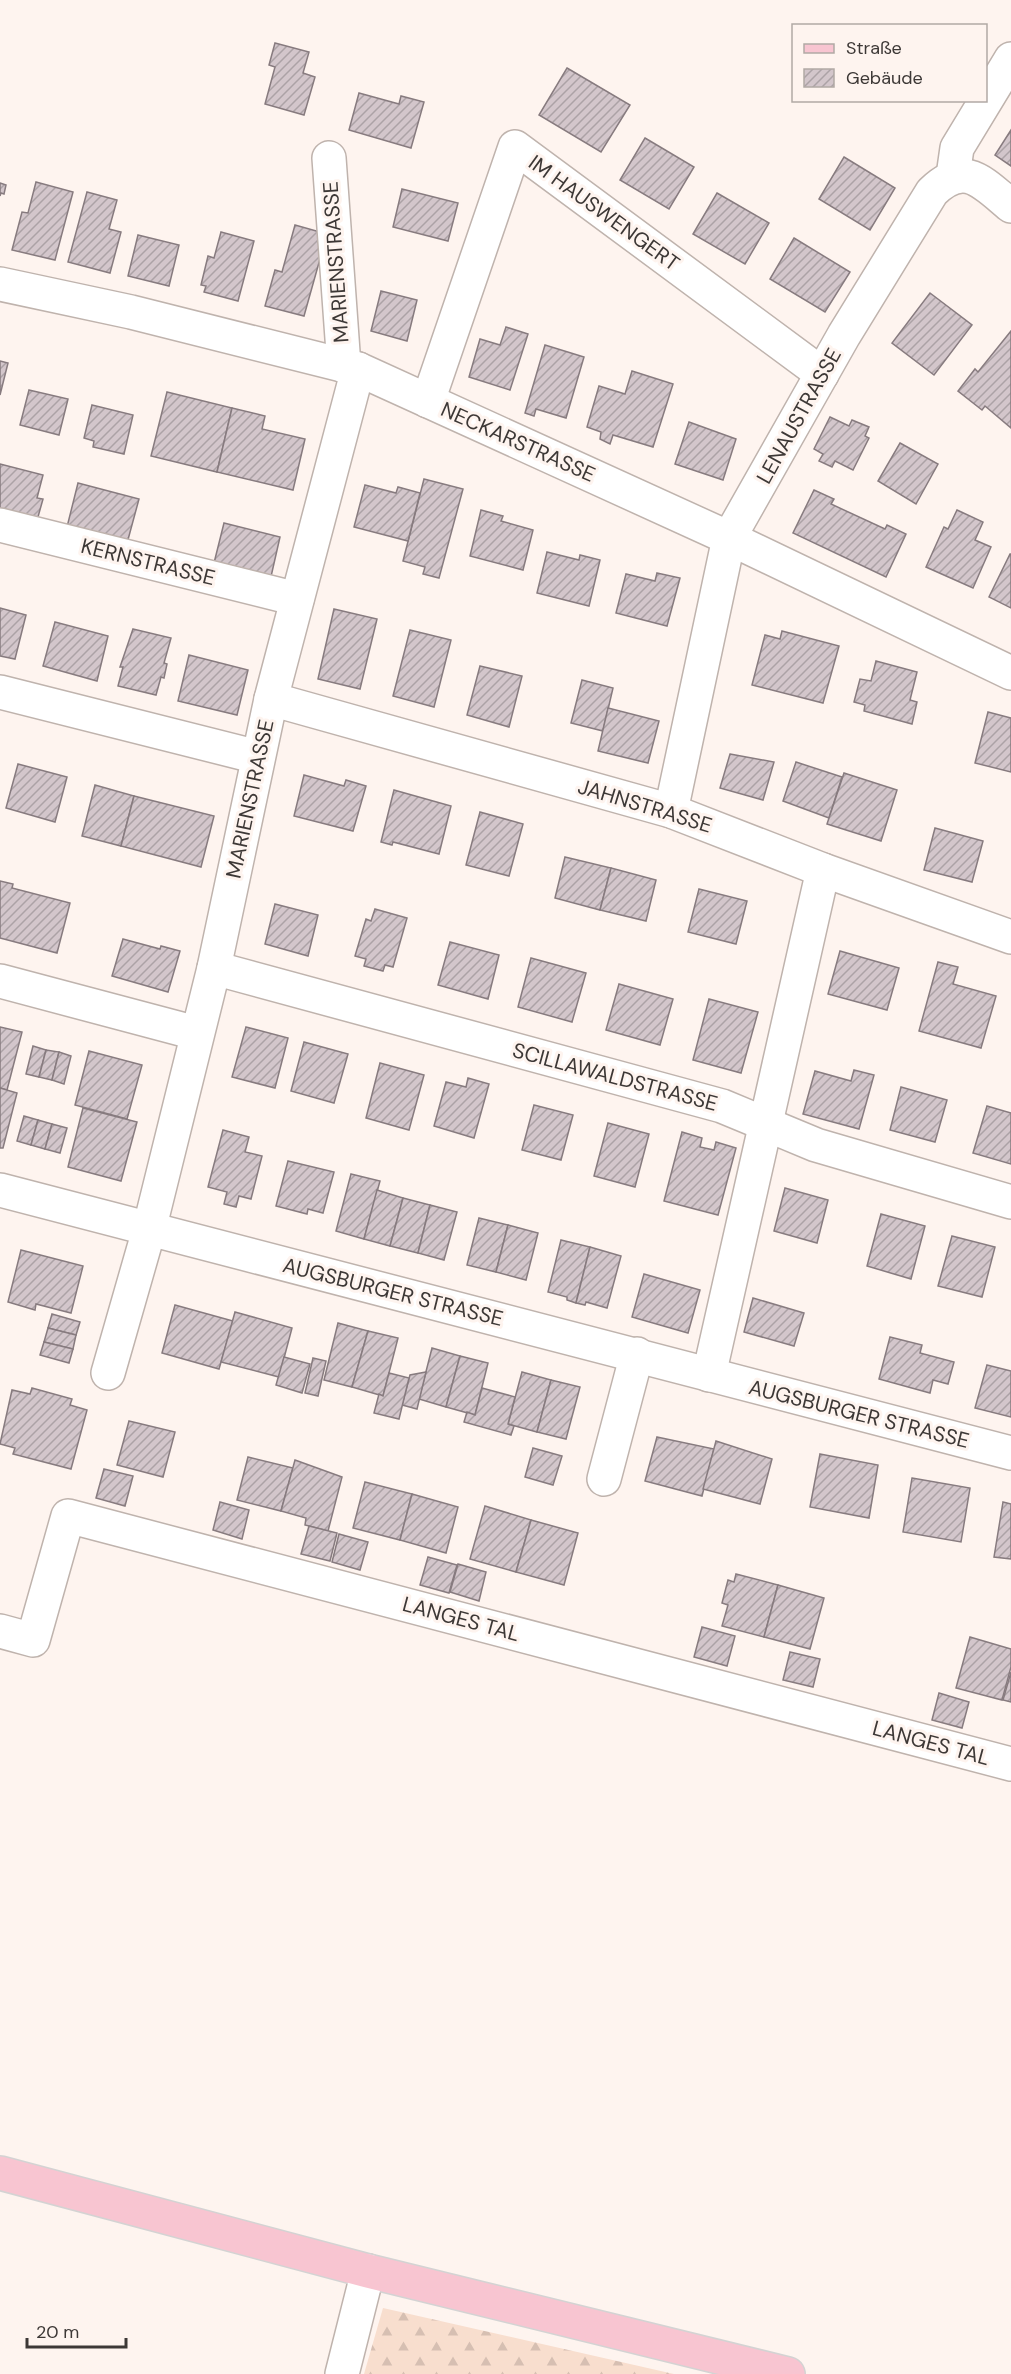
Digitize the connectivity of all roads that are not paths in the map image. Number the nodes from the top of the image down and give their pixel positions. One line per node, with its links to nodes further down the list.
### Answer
1 (1011, 59): 2 (street)
2 (987, 99)
3 (985, 102): 5 (street)
4 (329, 158): 8 (street, MARIENSTRASSE)
5 (953, 176): 6 (street); 9 (street, LENAUSTRASSE)
6 (1011, 206)
7 (0, 284): 8 (street, NECKARSTRASSE)
8 (351, 367): 10 (street, NECKARSTRASSE); 13 (street, MARIENSTRASSE)
9 (822, 374): 10 (street, IM HAUSWENGERT); 12 (street, LENAUSTRASSE)
10 (428, 401): 12 (street, NECKARSTRASSE)
11 (0, 525): 13 (street, KERNSTRASSE)
12 (729, 538): 14 (street, NECKARSTRASSE); 18 (street, LENAUSTRASSE)
13 (297, 599): 16 (street, MARIENSTRASSE)
14 (1011, 673)
15 (0, 692): 17 (street)
16 (271, 699): 17 (street, MARIENSTRASSE); 18 (street, JAHNSTRASSE)
17 (258, 757): 21 (street, MARIENSTRASSE)
18 (671, 811): 19 (street, JAHNSTRASSE)
19 (823, 870): 20 (street, JAHNSTRASSE); 24 (street)
20 (1011, 937)
21 (214, 968): 23 (street, MARIENSTRASSE); 24 (street, SCILLAWALDSTRASSE)
22 (0, 981): 23 (street)
23 (196, 1033): 27 (street, MARIENSTRASSE)
24 (764, 1125): 26 (street, SCILLAWALDSTRASSE); 30 (street)
25 (0, 1190): 27 (street, AUGSBURGER STRASSE)
26 (1011, 1203)
27 (149, 1230): 28 (street, AUGSBURGER STRASSE); 29 (street)
28 (637, 1354): 30 (street, AUGSBURGER STRASSE); 32 (street)
29 (108, 1373)
30 (709, 1375): 31 (street, AUGSBURGER STRASSE)
31 (1011, 1453)
32 (604, 1479)
33 (0, 1631): 34 (street, LANGES TAL)
34 (1011, 1764)
35 (0, 2173): 36 (main road)
36 (368, 2271): 37 (street); 38 (main road)
37 (342, 2374)
38 (788, 2374)

